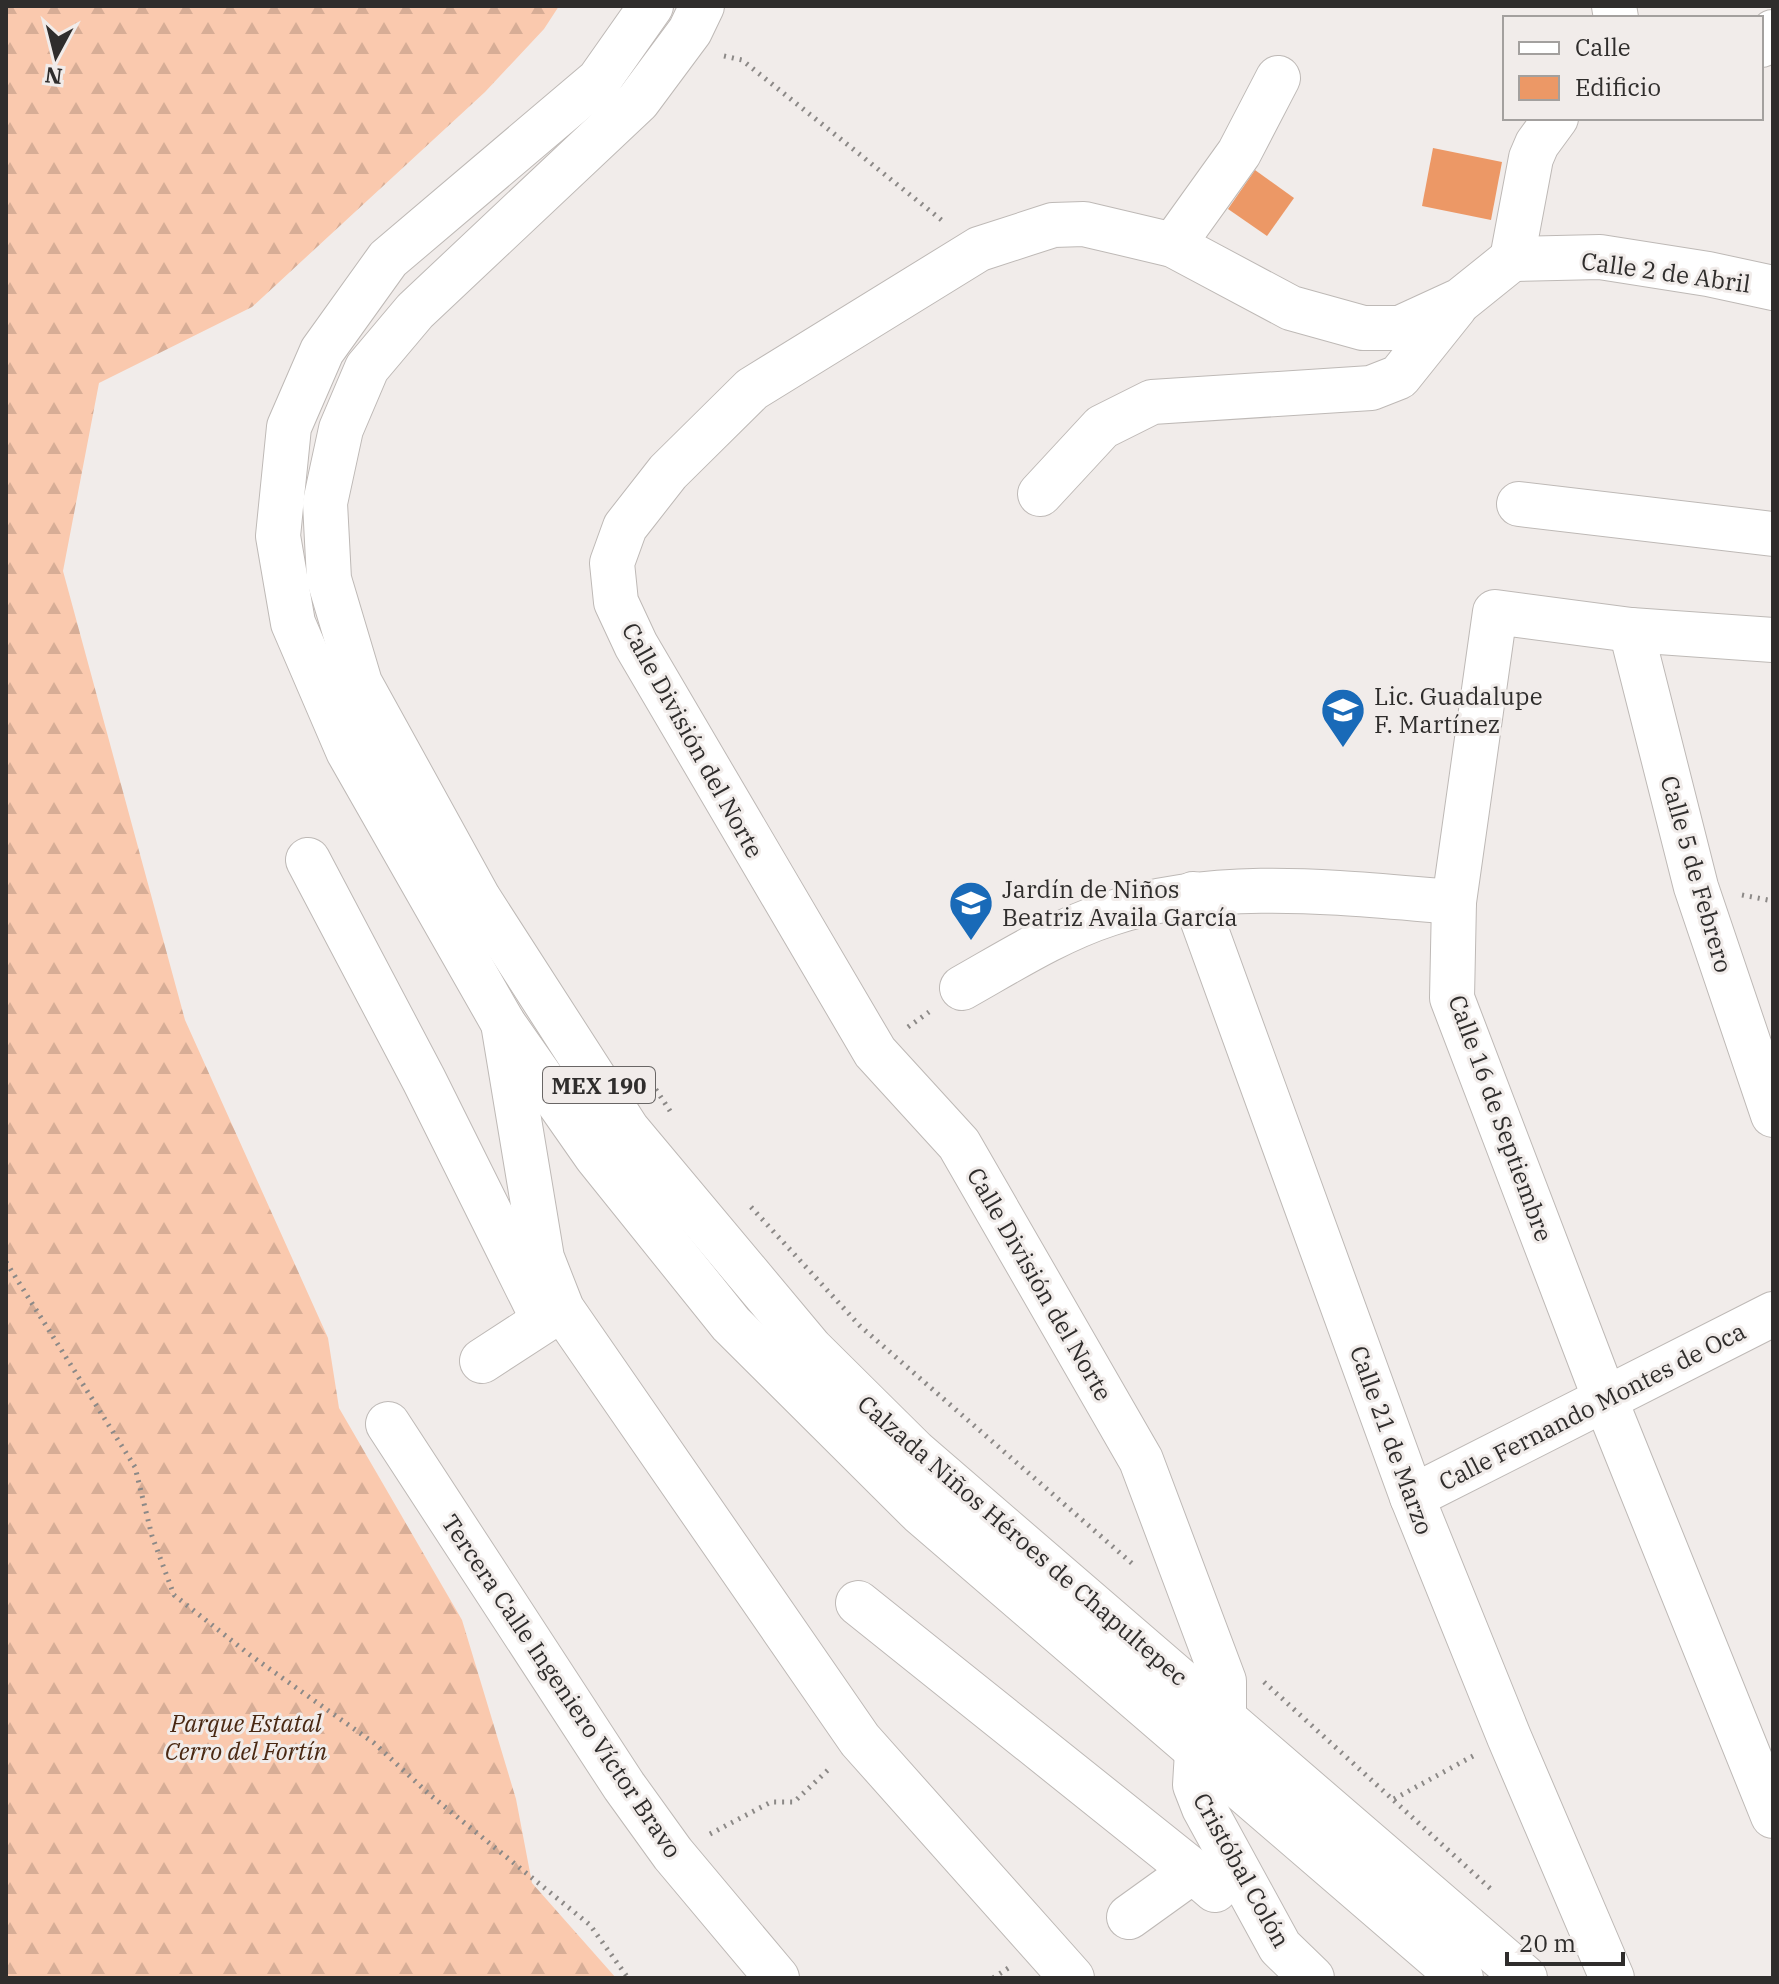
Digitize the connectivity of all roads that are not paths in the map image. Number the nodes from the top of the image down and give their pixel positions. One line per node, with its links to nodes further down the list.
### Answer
1 (651, 6): 18 (street, Calzada Niños Héroes de Chapultepec / MEX 190)
2 (702, 6): 27 (street, Calzada Niños Héroes de Chapultepec / MEX 190)
3 (1278, 78): 5 (street)
4 (1555, 120): 6 (street)
5 (1173, 245): 8 (street, Calle División del Norte); 27 (street, Calle División del Norte)
6 (1512, 259): 7 (street, Calle 2 de Abril); 8 (street, Calle División del Norte)
7 (1773, 288)
8 (1461, 300): 9 (street)
9 (1040, 494)
10 (1519, 504): 11 (street)
11 (1773, 534)
12 (1631, 630): 13 (street, Calle 16 de Septiembre); 16 (street, Calle 16 de Septiembre); 19 (street, Calle 5 de Febrero)
13 (1773, 640)
14 (308, 860): 21 (street)
15 (1193, 894): 16 (street); 17 (street); 25 (street, Calle 21 de Marzo)
16 (1454, 902): 23 (street, Calle 16 de Septiembre)
17 (962, 988)
18 (503, 1023): 21 (street); 28 (street, Calzada Niños Héroes de Chapultepec / MEX 190)
19 (1773, 1115)
20 (1773, 1314): 23 (street, Calle Fernando Montes de Oca)
21 (553, 1315): 22 (street); 34 (street)
22 (482, 1361)
23 (1605, 1399): 25 (street, Calle Fernando Montes de Oca); 29 (street, Calle 16 de Septiembre)
24 (388, 1424): 33 (street, Tercera Calle Ingeniero Víctor Bravo)
25 (1412, 1497): 38 (street, Calle 21 de Marzo)
26 (858, 1603): 30 (street)
27 (1224, 1718): 37 (street, Calzada Niños Héroes de Chapultepec / MEX 190)
28 (1197, 1752): 32 (street, Cristóbal Colón); 36 (street, Calzada Niños Héroes de Chapultepec / MEX 190)
29 (1773, 1816)
30 (1193, 1871): 31 (street); 32 (street)
31 (1129, 1917)
32 (1280, 1947): 35 (street, Cristóbal Colón)
33 (777, 1978)
34 (1072, 1978)
35 (1312, 1978)
36 (1461, 1978)
37 (1525, 1978)
38 (1612, 1978)

